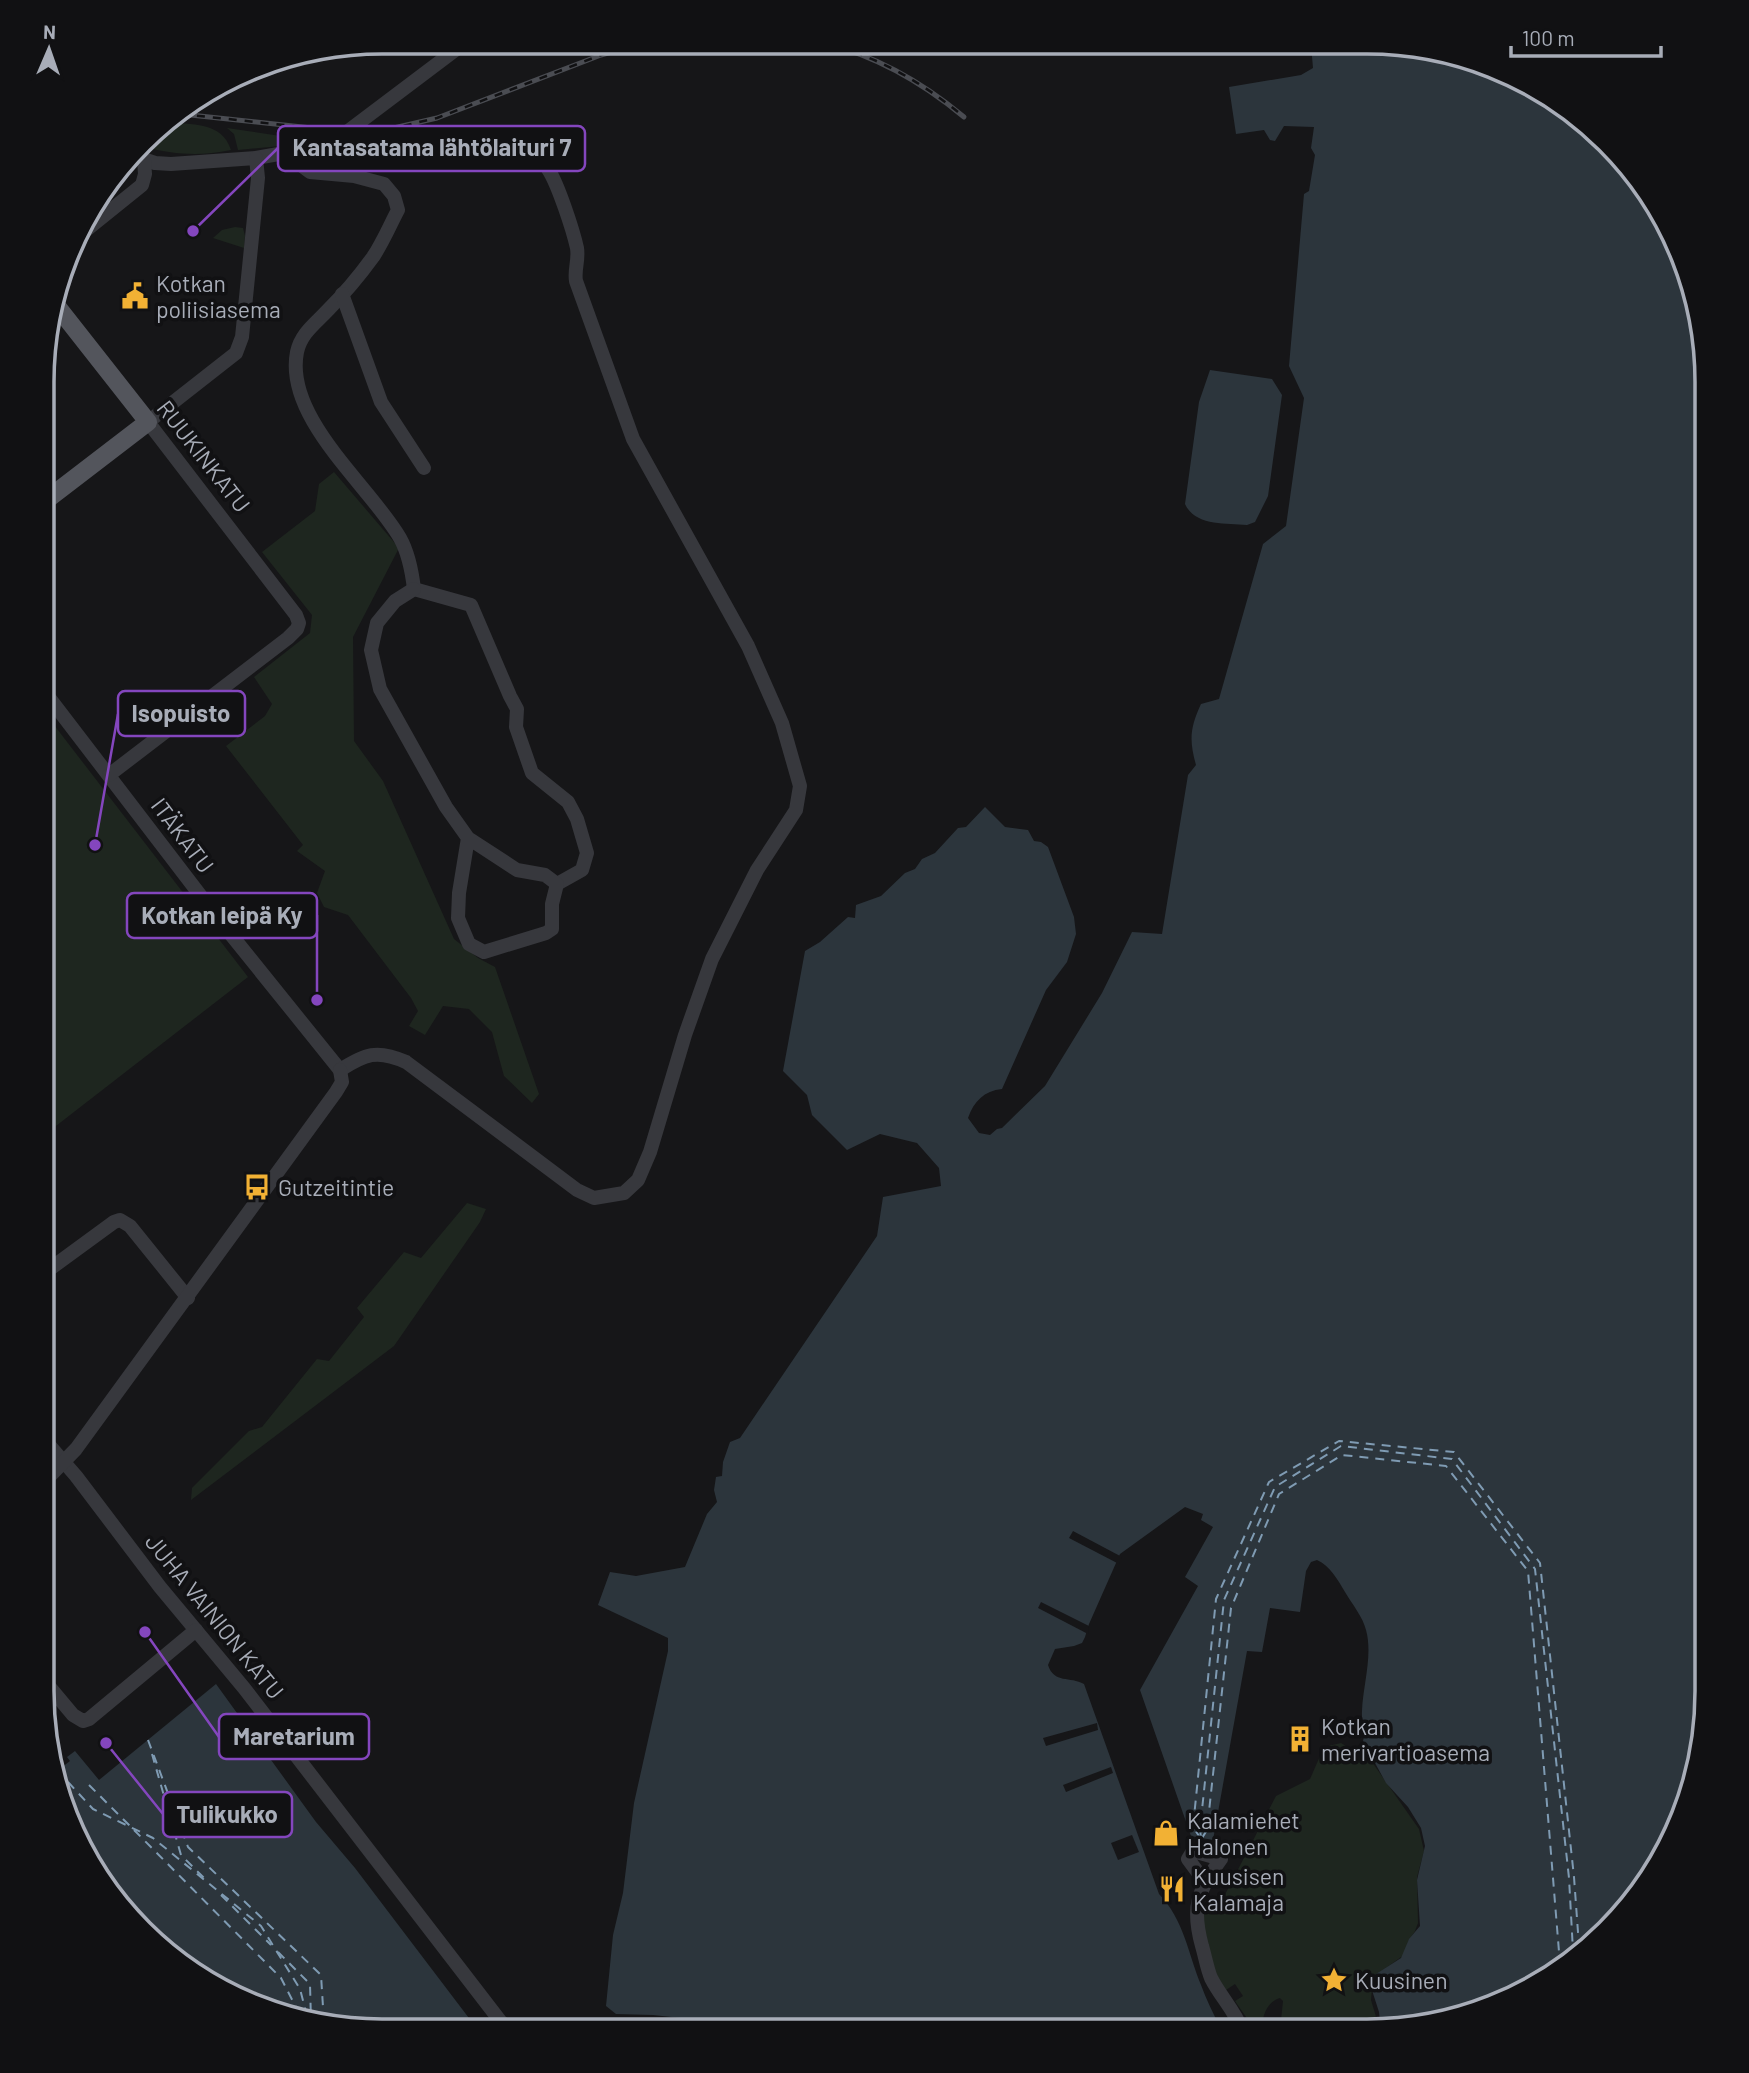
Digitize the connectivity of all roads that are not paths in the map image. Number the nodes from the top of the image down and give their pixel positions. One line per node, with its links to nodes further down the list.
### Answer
1 (450, 54): 2 (street)
2 (300, 151): 4 (street); 8 (street)
3 (534, 152): 18 (street)
4 (256, 158): 5 (street); 10 (street)
5 (142, 159)
6 (140, 161): 7 (street)
7 (96, 222)
8 (342, 294): 11 (street); 13 (street)
9 (62, 313): 10 (main road, RUUKINKATU)
10 (148, 422): 12 (main road); 15 (street, RUUKINKATU)
11 (424, 468)
12 (54, 494)
13 (414, 589): 16 (street); 17 (street)
14 (54, 704): 15 (street, ITÄKATU)
15 (109, 775): 18 (street, ITÄKATU)
16 (468, 838): 17 (street); 17 (street)
17 (557, 884)
18 (340, 1070): 20 (street)
19 (54, 1266): 20 (street)
20 (188, 1298): 22 (street)
21 (54, 1451): 22 (street, JUHA VAINION KATU)
22 (63, 1462): 23 (street); 24 (street, JUHA VAINION KATU)
23 (54, 1472)
24 (196, 1630): 25 (street); 27 (street, JUHA VAINION KATU)
25 (54, 1692)
26 (1205, 1882): 28 (street)
27 (499, 2019)
28 (1237, 2019)

